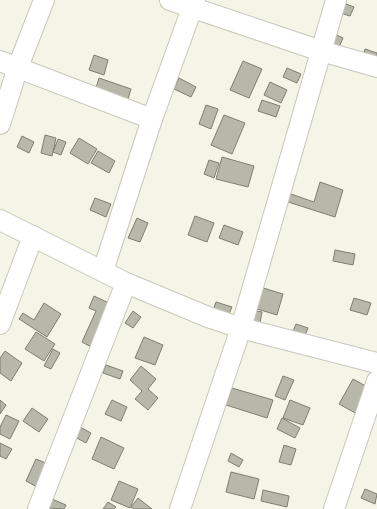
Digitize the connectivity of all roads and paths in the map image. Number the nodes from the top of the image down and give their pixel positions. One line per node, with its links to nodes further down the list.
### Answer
1 (44, 0): 6 (street)
2 (170, 0): 4 (street)
3 (336, 0): 5 (street)
4 (194, 4): 5 (street); 8 (street)
5 (321, 51): 7 (street); 15 (street)
6 (9, 64): 8 (street); 9 (street)
7 (377, 67)
8 (152, 119): 12 (street)
9 (0, 124)
10 (0, 220): 11 (street)
11 (33, 236): 12 (street); 14 (street)
12 (103, 271): 13 (street)
13 (126, 283): 15 (street); 18 (street)
14 (0, 324)
15 (240, 328): 16 (street); 19 (street)
16 (377, 363)
17 (377, 381): 20 (street)
18 (38, 509)
19 (180, 509)
20 (334, 509)

